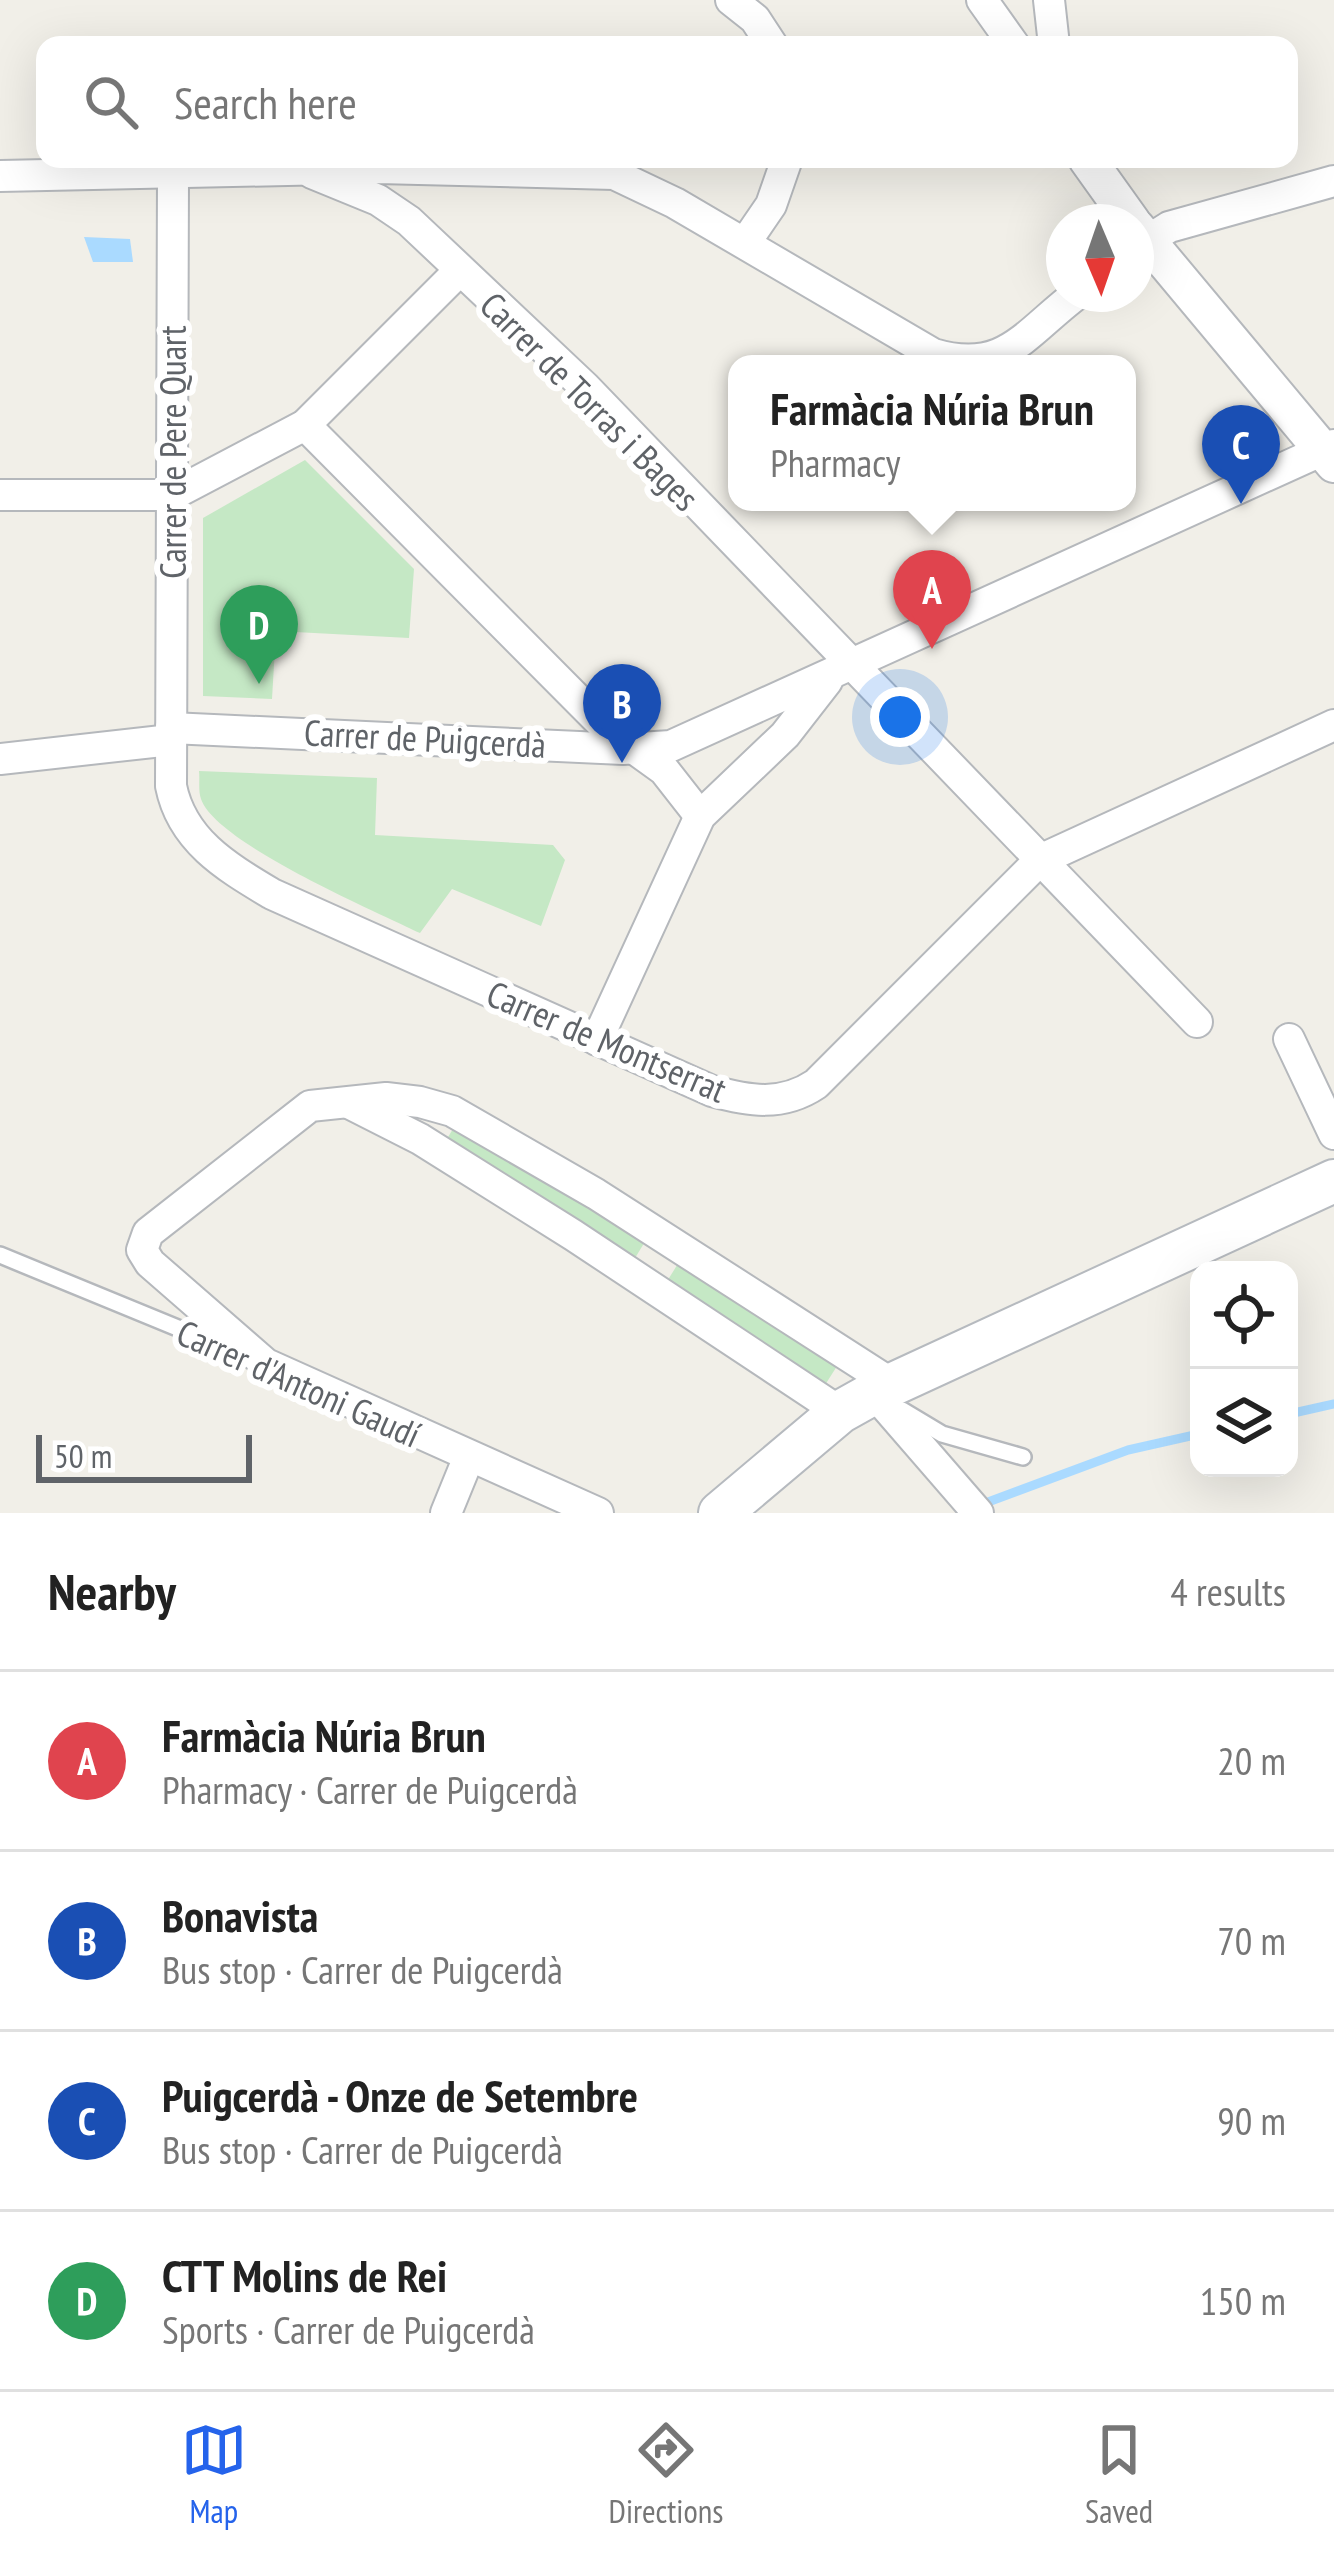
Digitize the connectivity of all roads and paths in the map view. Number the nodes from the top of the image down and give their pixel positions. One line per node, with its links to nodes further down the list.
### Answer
1 (730, 0): 4 (street)
2 (982, 0): 5 (street)
3 (1049, 0): 6 (street)
4 (766, 36)
5 (1008, 36)
6 (1053, 36)
7 (784, 168): 17 (street)
8 (1093, 168): 14 (street)
9 (444, 170): 10 (street); 15 (street); 17 (street)
10 (312, 173): 12 (street); 15 (street, Carrer de Torras i Bages)
11 (0, 176): 12 (street)
12 (172, 176): 26 (street, Carrer de Pere Quart)
13 (1334, 181): 16 (street)
14 (1118, 204)
15 (409, 221): 19 (street, Carrer de Torras i Bages)
16 (1154, 230)
17 (745, 243): 21 (street)
18 (1154, 252): 24 (street)
19 (459, 271): 23 (street); 27 (street, Carrer de Torras i Bages)
20 (1055, 312): 22 (street)
21 (936, 355)
22 (1002, 355)
23 (305, 425): 26 (street); 30 (street)
24 (1330, 453): 27 (street, Carrer de Puigcerdà)
25 (0, 495): 26 (street)
26 (172, 495): 29 (street, Carrer de Pere Quart)
27 (840, 670): 30 (street, Carrer de Puigcerdà); 32 (street); 33 (street, Carrer de Torras i Bages)
28 (1334, 725): 33 (street, Carrer de Montserrat)
29 (171, 734): 30 (street, Carrer de Puigcerdà); 31 (street, Carrer de Puigcerdà); 36 (street, Carrer de Montserrat)
30 (638, 750): 32 (street)
31 (0, 759)
32 (700, 816): 36 (street)
33 (1040, 860): 34 (street, Carrer de Torras i Bages); 36 (street, Carrer de Montserrat)
34 (1197, 1022)
35 (1289, 1039): 39 (street)
36 (597, 1040)
37 (339, 1100): 38 (street); 40 (street); 45 (street)
38 (452, 1111): 40 (street); 42 (street)
39 (1334, 1134)
40 (420, 1139): 44 (street)
41 (1334, 1181): 46 (main road)
42 (672, 1243): 44 (street); 46 (street)
43 (0, 1255): 45 (lane, Carrer d'Antoni Gaudí)
44 (646, 1283): 46 (street)
45 (266, 1364): 48 (street, Carrer d'Antoni Gaudí)
46 (869, 1397): 47 (lane); 49 (street); 52 (main road)
47 (1023, 1456)
48 (468, 1459): 50 (street); 51 (street, Carrer d'Antoni Gaudí)
49 (970, 1503)
50 (446, 1513)
51 (598, 1513)
52 (720, 1513)

